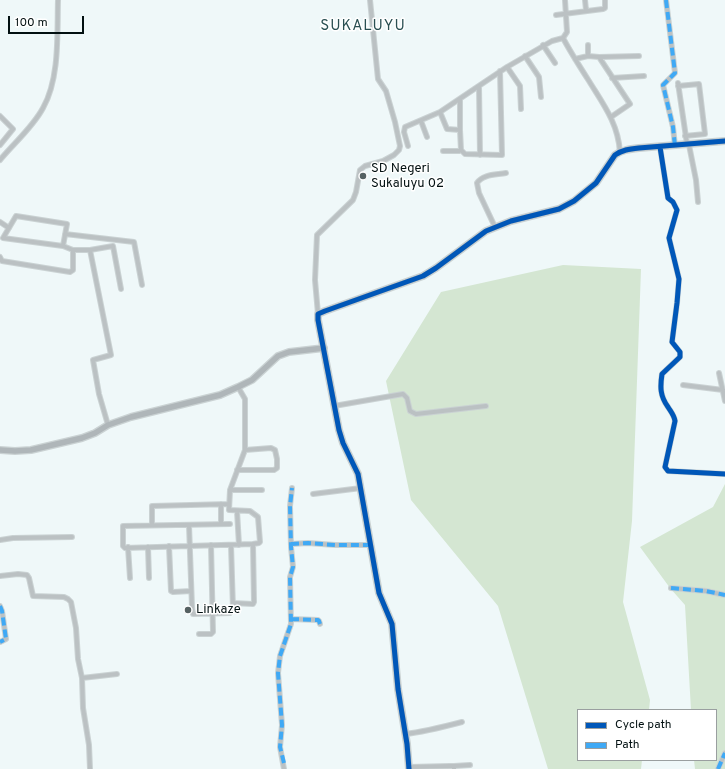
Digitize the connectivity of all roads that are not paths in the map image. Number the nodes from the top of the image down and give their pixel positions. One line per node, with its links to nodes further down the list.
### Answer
1 (58, 0): 44 (street)
2 (370, 0): 60 (street)
3 (565, 0): 8 (street)
4 (585, 0): 7 (street)
5 (605, 0): 7 (street)
6 (666, 0): 38 (street)
7 (586, 10): 8 (street)
8 (566, 13): 9 (street); 10 (street)
9 (556, 15)
10 (563, 38): 11 (street); 17 (street)
11 (543, 45): 13 (street); 18 (street)
12 (588, 45): 14 (street)
13 (525, 56): 19 (street); 24 (street)
14 (588, 56): 16 (street); 17 (street)
15 (639, 56): 16 (street)
16 (599, 57): 22 (street)
17 (574, 59): 29 (street)
18 (555, 63)
19 (507, 67): 20 (street); 26 (street)
20 (500, 71): 23 (street); 43 (street)
21 (644, 76): 22 (street)
22 (612, 78): 29 (street)
23 (479, 86): 25 (street); 43 (street)
24 (541, 97)
25 (460, 99): 27 (street); 31 (street)
26 (521, 109)
27 (440, 112): 30 (street); 31 (street)
28 (0, 116): 35 (street)
29 (611, 117): 42 (street)
30 (421, 121): 33 (street); 37 (street)
31 (460, 130): 40 (street)
32 (686, 136): 32 (street); 36 (street)
33 (427, 137)
34 (725, 141): 36 (street)
35 (0, 144)
36 (688, 144): 38 (street); 46 (street)
37 (408, 146)
38 (675, 146): 39 (street)
39 (660, 147): 42 (street); 73 (street)
40 (461, 150): 41 (street); 43 (street)
41 (443, 151)
42 (620, 152): 48 (street)
43 (480, 155)
44 (0, 160)
45 (506, 173): 48 (street)
46 (698, 202)
47 (0, 222): 49 (street)
48 (495, 227): 60 (street)
49 (9, 228): 50 (street); 51 (street)
50 (65, 234): 52 (street); 53 (street)
51 (1, 240): 53 (street)
52 (120, 240): 54 (street); 58 (street)
53 (63, 246): 55 (street)
54 (113, 246): 56 (street); 59 (street)
55 (73, 250): 56 (street); 57 (street)
56 (90, 250): 69 (street)
57 (0, 257)
58 (142, 285)
59 (121, 289)
60 (318, 314): 61 (street)
61 (324, 348): 64 (street); 67 (street)
62 (719, 372): 65 (street)
63 (682, 385): 65 (street)
64 (238, 387): 69 (street); 71 (street)
65 (723, 390): 66 (street)
66 (725, 401)
67 (334, 406): 68 (street); 75 (street)
68 (486, 406)
69 (108, 425): 70 (street)
70 (0, 450)
71 (246, 450): 72 (street); 72 (street)
72 (237, 470): 76 (street)
73 (725, 474)
74 (292, 488): 90 (street)
75 (361, 488): 78 (street); 93 (street)
76 (230, 490): 77 (street); 80 (street)
77 (262, 490)
78 (312, 494)
79 (221, 504): 80 (street); 82 (street); 84 (street)
80 (229, 504): 81 (street)
81 (237, 511): 88 (street); 89 (street)
82 (222, 524): 83 (street); 85 (street)
83 (230, 524)
84 (152, 525): 85 (street); 97 (street)
85 (189, 525): 95 (street)
86 (72, 537): 87 (street)
87 (0, 540)
88 (239, 544): 89 (street); 92 (street)
89 (253, 544): 104 (street)
90 (291, 544): 93 (street); 107 (street)
91 (211, 545): 92 (street); 95 (street); 106 (street)
92 (231, 545): 104 (street)
93 (371, 545): 114 (street)
94 (169, 546): 95 (street); 96 (street); 102 (street)
95 (189, 546): 102 (street)
96 (148, 547): 97 (street); 100 (street)
97 (128, 548): 99 (street)
98 (0, 576): 112 (street)
99 (130, 578)
100 (149, 578)
101 (671, 588): 103 (street)
102 (191, 591): 106 (street)
103 (725, 595)
104 (233, 603): 106 (street)
105 (0, 606): 110 (street)
106 (213, 613): 109 (street)
107 (291, 619): 108 (street); 120 (street)
108 (320, 624)
109 (199, 634)
110 (0, 642)
111 (117, 674): 112 (street)
112 (82, 678): 119 (street)
113 (462, 722): 114 (street)
114 (405, 734): 117 (street)
115 (725, 753): 121 (street)
116 (470, 765): 118 (street)
117 (409, 768): 118 (street)
118 (454, 768)
119 (90, 769)
120 (284, 769)
121 (718, 769)

